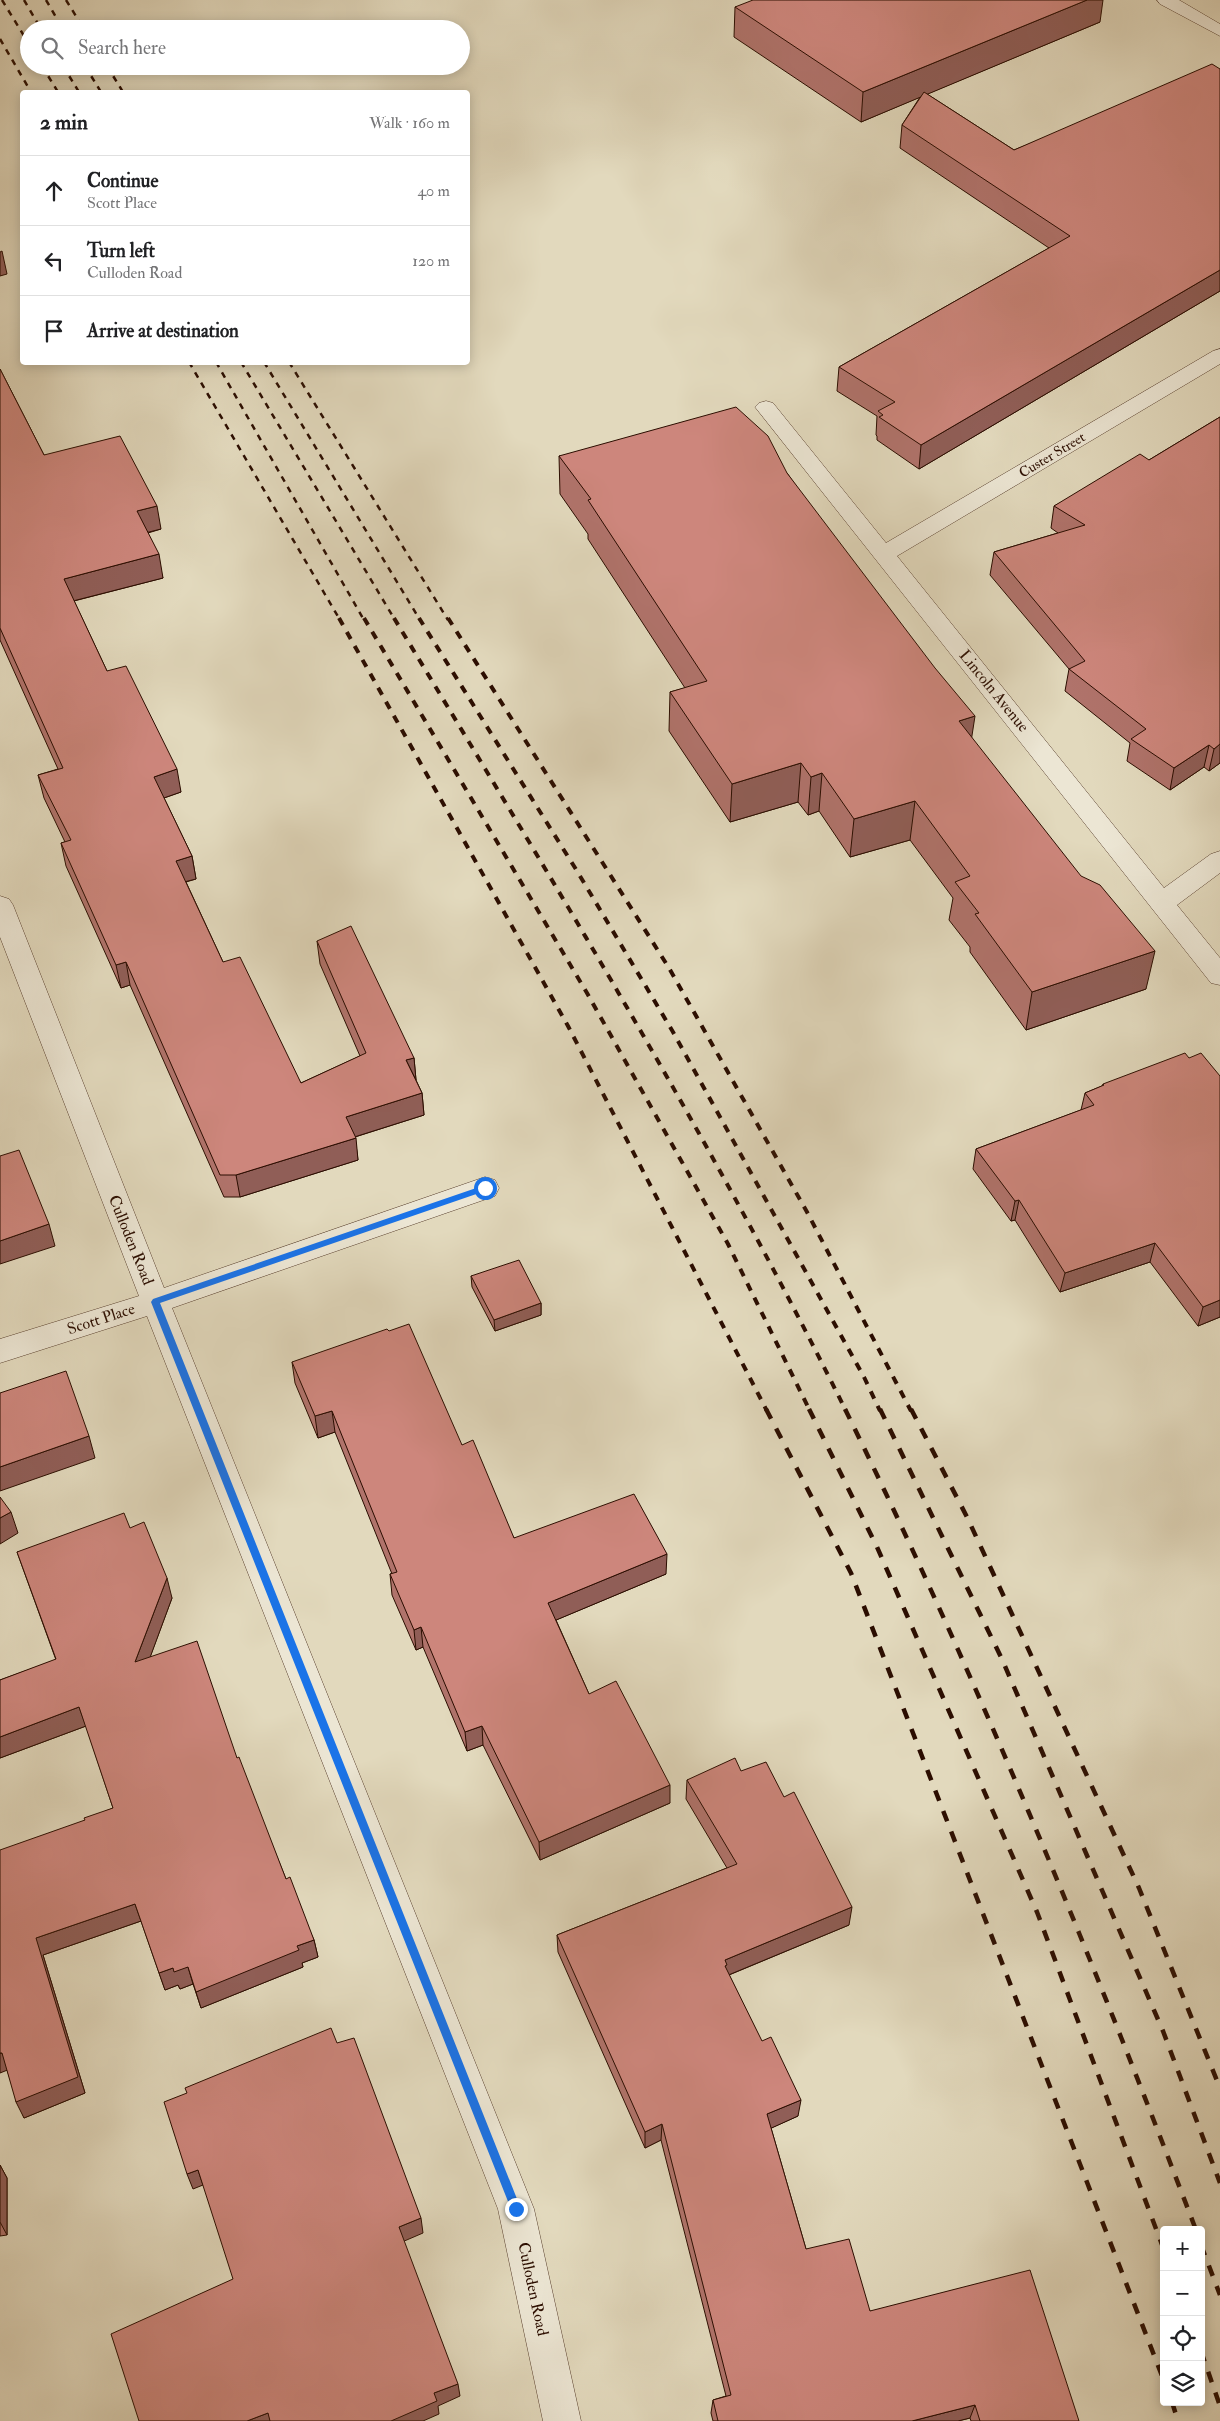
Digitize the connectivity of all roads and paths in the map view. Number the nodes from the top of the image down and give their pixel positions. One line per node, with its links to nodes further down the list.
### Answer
1 (1166, 0): 2 (street)
2 (1220, 31)
3 (1220, 356): 5 (street, Custer Street)
4 (766, 407): 5 (street, Lincoln Avenue)
5 (884, 554): 7 (street, Lincoln Avenue)
6 (1220, 860): 7 (street)
7 (1163, 902): 9 (street, Lincoln Avenue)
8 (0, 905): 11 (street, Culloden Road)
9 (1220, 976)
10 (485, 1188): 11 (street, Scott Place)
11 (156, 1302): 12 (street, Scott Place); 13 (street, Culloden Road)
12 (0, 1351)
13 (562, 2421)

